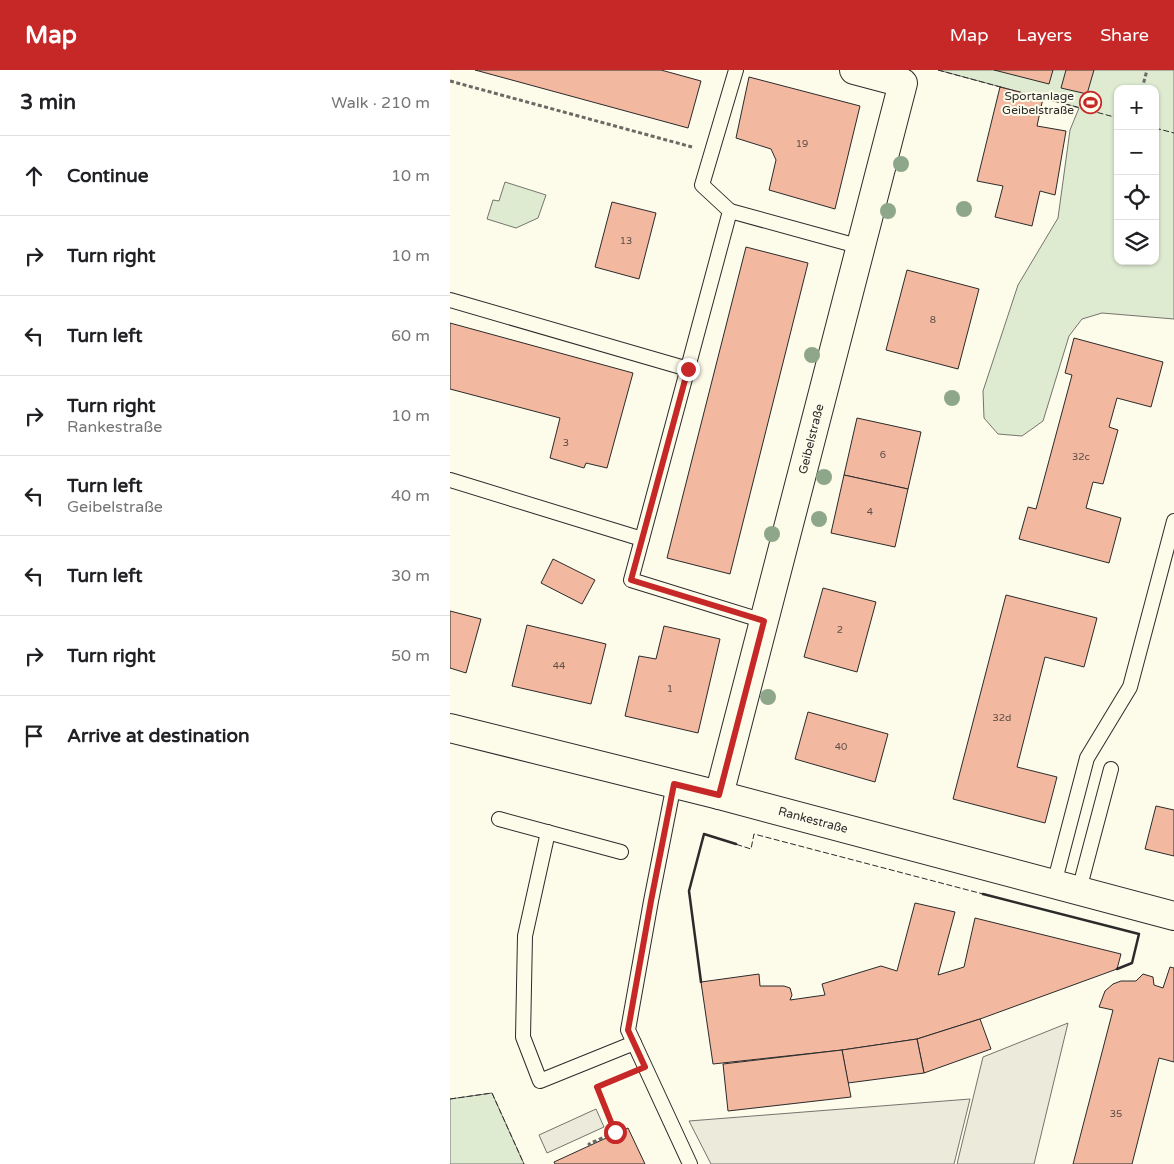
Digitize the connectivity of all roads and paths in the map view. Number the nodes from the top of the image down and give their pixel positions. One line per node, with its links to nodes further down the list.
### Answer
1 (736, 70): 7 (lane)
2 (854, 70): 4 (street)
3 (1147, 70): 6 (path)
4 (906, 76): 9 (street, Geibelstraße)
5 (450, 81): 7 (path)
6 (1143, 85)
7 (712, 152): 8 (lane)
8 (730, 211): 9 (lane); 11 (lane)
9 (861, 247): 15 (street, Geibelstraße)
10 (450, 300): 11 (lane)
11 (688, 369): 14 (lane)
12 (450, 480): 14 (lane)
13 (1174, 521): 23 (lane)
14 (642, 539): 15 (lane)
15 (764, 621): 19 (street, Geibelstraße)
16 (450, 728): 18 (street, Rankestraße)
17 (1111, 769): 24 (lane)
18 (674, 784): 19 (street, Rankestraße); 26 (lane)
19 (719, 795): 23 (street, Rankestraße)
20 (499, 819): 21 (lane)
21 (548, 832): 22 (lane); 26 (lane)
22 (621, 852)
23 (1054, 884): 24 (street, Rankestraße)
24 (1079, 890): 25 (street, Rankestraße)
25 (1174, 916)
26 (634, 1043): 27 (lane)
27 (645, 1067): 28 (path); 29 (lane)
28 (590, 1146)
29 (690, 1164)

